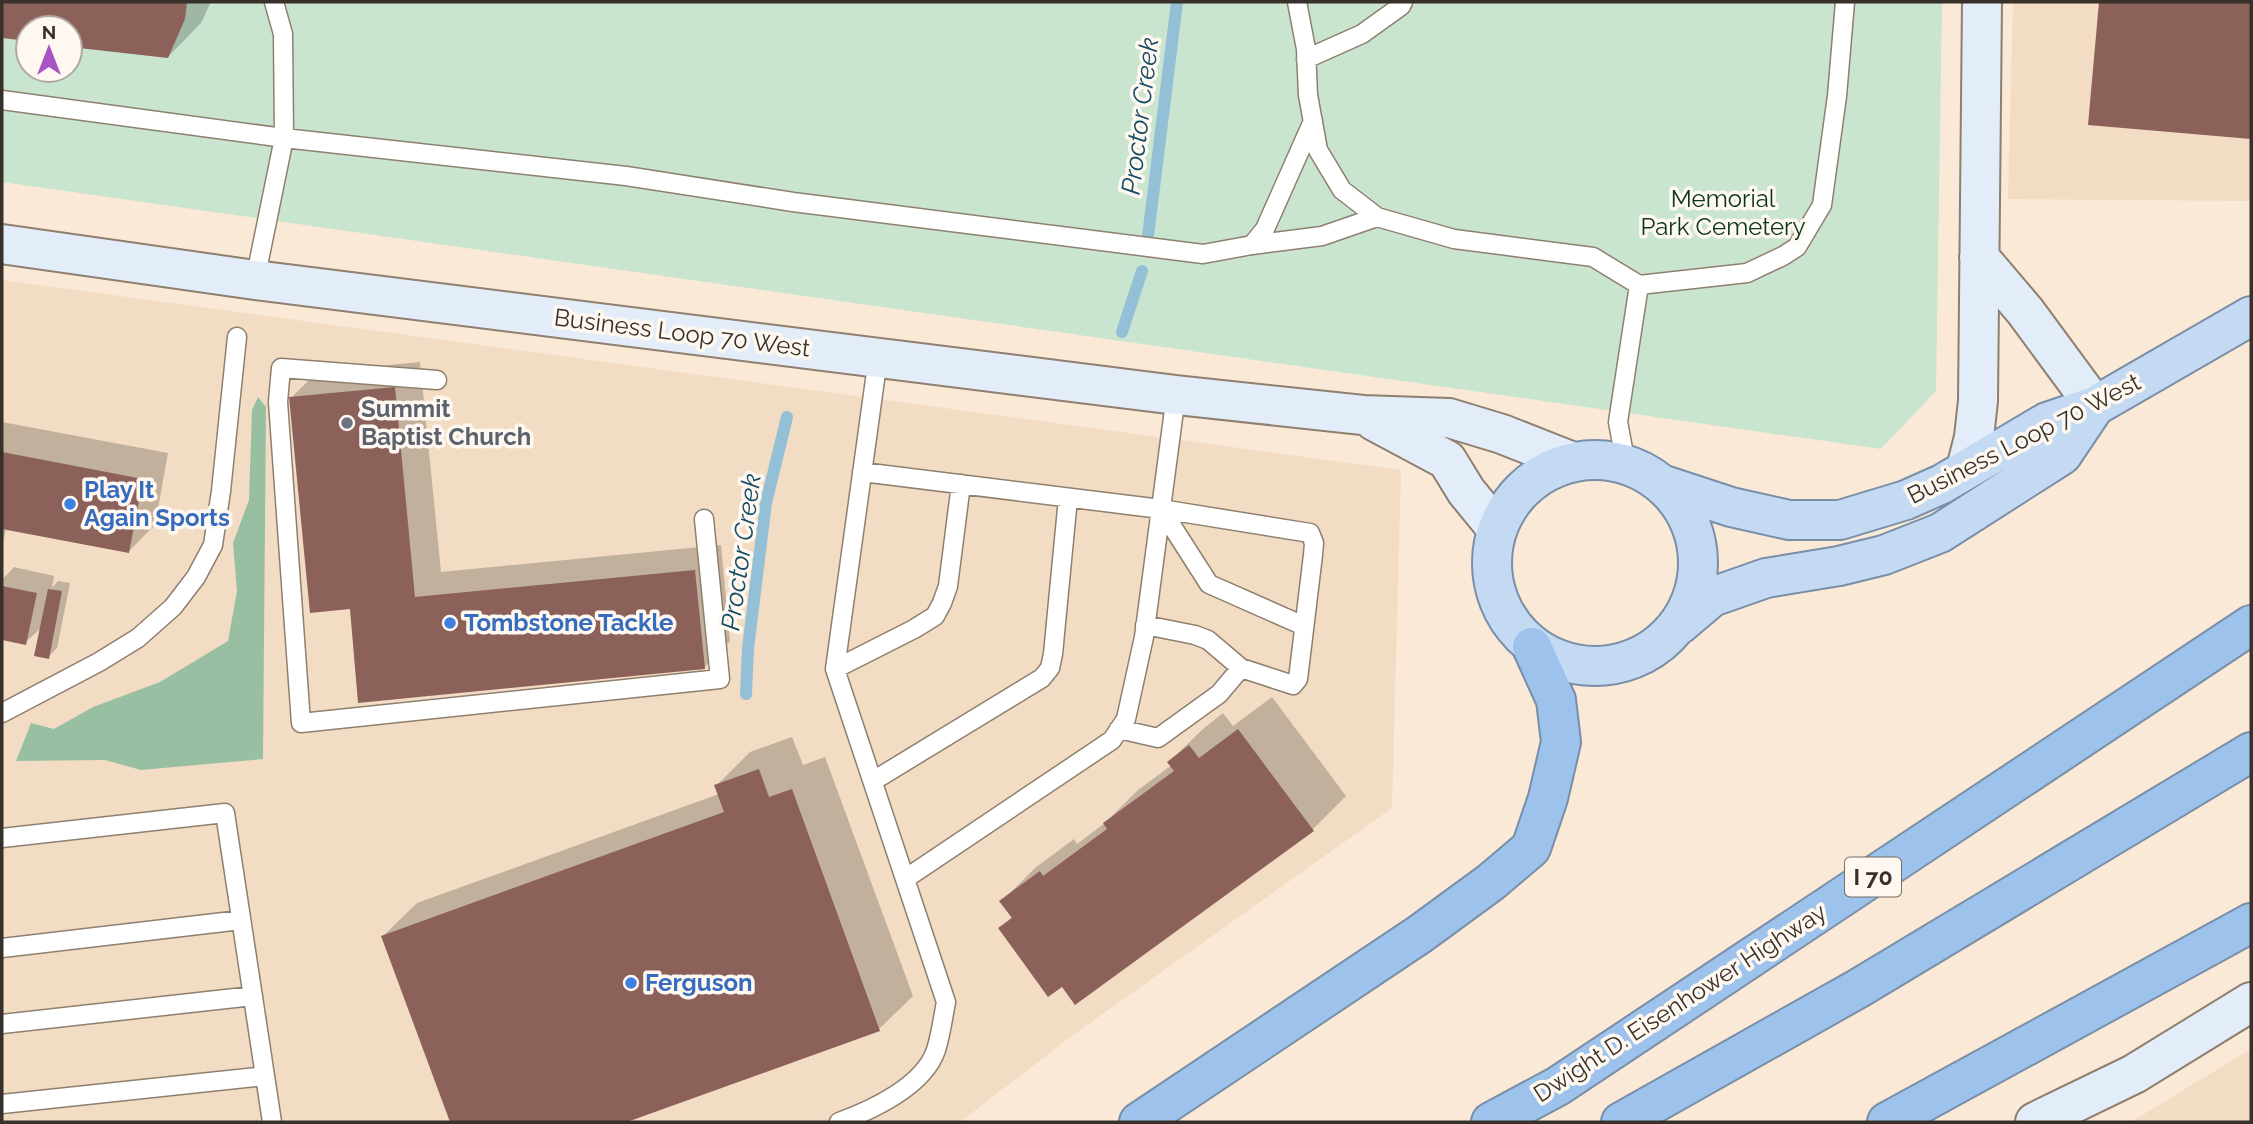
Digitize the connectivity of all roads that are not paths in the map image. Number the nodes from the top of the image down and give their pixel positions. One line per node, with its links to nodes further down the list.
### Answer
1 (274, 2): 9 (lane)
2 (1297, 2): 6 (lane)
3 (1403, 2): 6 (lane)
4 (1845, 2): 15 (lane)
5 (1983, 2): 13 (main road)
6 (1306, 59): 8 (lane)
7 (2, 100): 9 (lane)
8 (1313, 121): 10 (lane); 12 (lane)
9 (284, 138): 12 (lane); 14 (lane)
10 (1377, 218): 12 (lane); 15 (lane)
11 (2, 244): 14 (main road, Business Loop 70 West)
12 (1252, 245)
13 (1979, 257): 21 (main road); 25 (main road)
14 (255, 280): 18 (main road, Business Loop 70 West)
15 (1639, 285): 24 (lane)
16 (2251, 316): 21 (main road, Business Loop 70 West)
17 (237, 337): 40 (lane)
18 (878, 358): 20 (main road, Business Loop 70 West); 26 (lane)
19 (437, 380): 31 (lane)
20 (1176, 395): 22 (main road, Business Loop 70 West); 30 (lane)
21 (2095, 406): 25 (main road, Business Loop 70 West); 36 (main road)
22 (1363, 415): 23 (main road, Business Loop 70 West); 32 (main road, Business Loop 70 West)
23 (1573, 462): 24 (main road); 32 (main road)
24 (1626, 465): 28 (main road)
25 (1966, 469): 28 (main road, Business Loop 70 West)
26 (862, 472): 27 (lane); 39 (lane)
27 (961, 484): 29 (lane); 39 (lane)
28 (1661, 484): 36 (main road)
29 (1068, 498): 30 (lane); 43 (lane)
30 (1161, 509): 33 (lane); 35 (lane); 35 (lane)
31 (704, 519)
32 (1497, 529): 37 (main road)
33 (1145, 625): 38 (lane); 41 (lane)
34 (2251, 625): 57 (highway, Dwight D. Eisenhower Highway / I 70)
35 (1304, 626): 38 (lane)
36 (1678, 626): 37 (main road)
37 (1532, 647): 56 (highway)
38 (1241, 668): 41 (lane)
39 (835, 669): 43 (lane)
40 (2, 713)
41 (1119, 729): 45 (lane)
42 (2251, 752): 58 (highway)
43 (873, 781): 45 (lane)
44 (2, 838): 46 (lane)
45 (905, 879): 55 (lane)
46 (241, 920): 48 (lane); 49 (lane)
47 (2251, 923): 59 (highway)
48 (2, 948)
49 (253, 996): 51 (lane); 52 (lane)
50 (2251, 1002): 60 (main road)
51 (2, 1024)
52 (265, 1076): 53 (lane); 54 (lane)
53 (2, 1104)
54 (272, 1122)
55 (839, 1122)
56 (1139, 1122)
57 (1491, 1122)
58 (1621, 1122)
59 (1886, 1122)
60 (2035, 1122)

